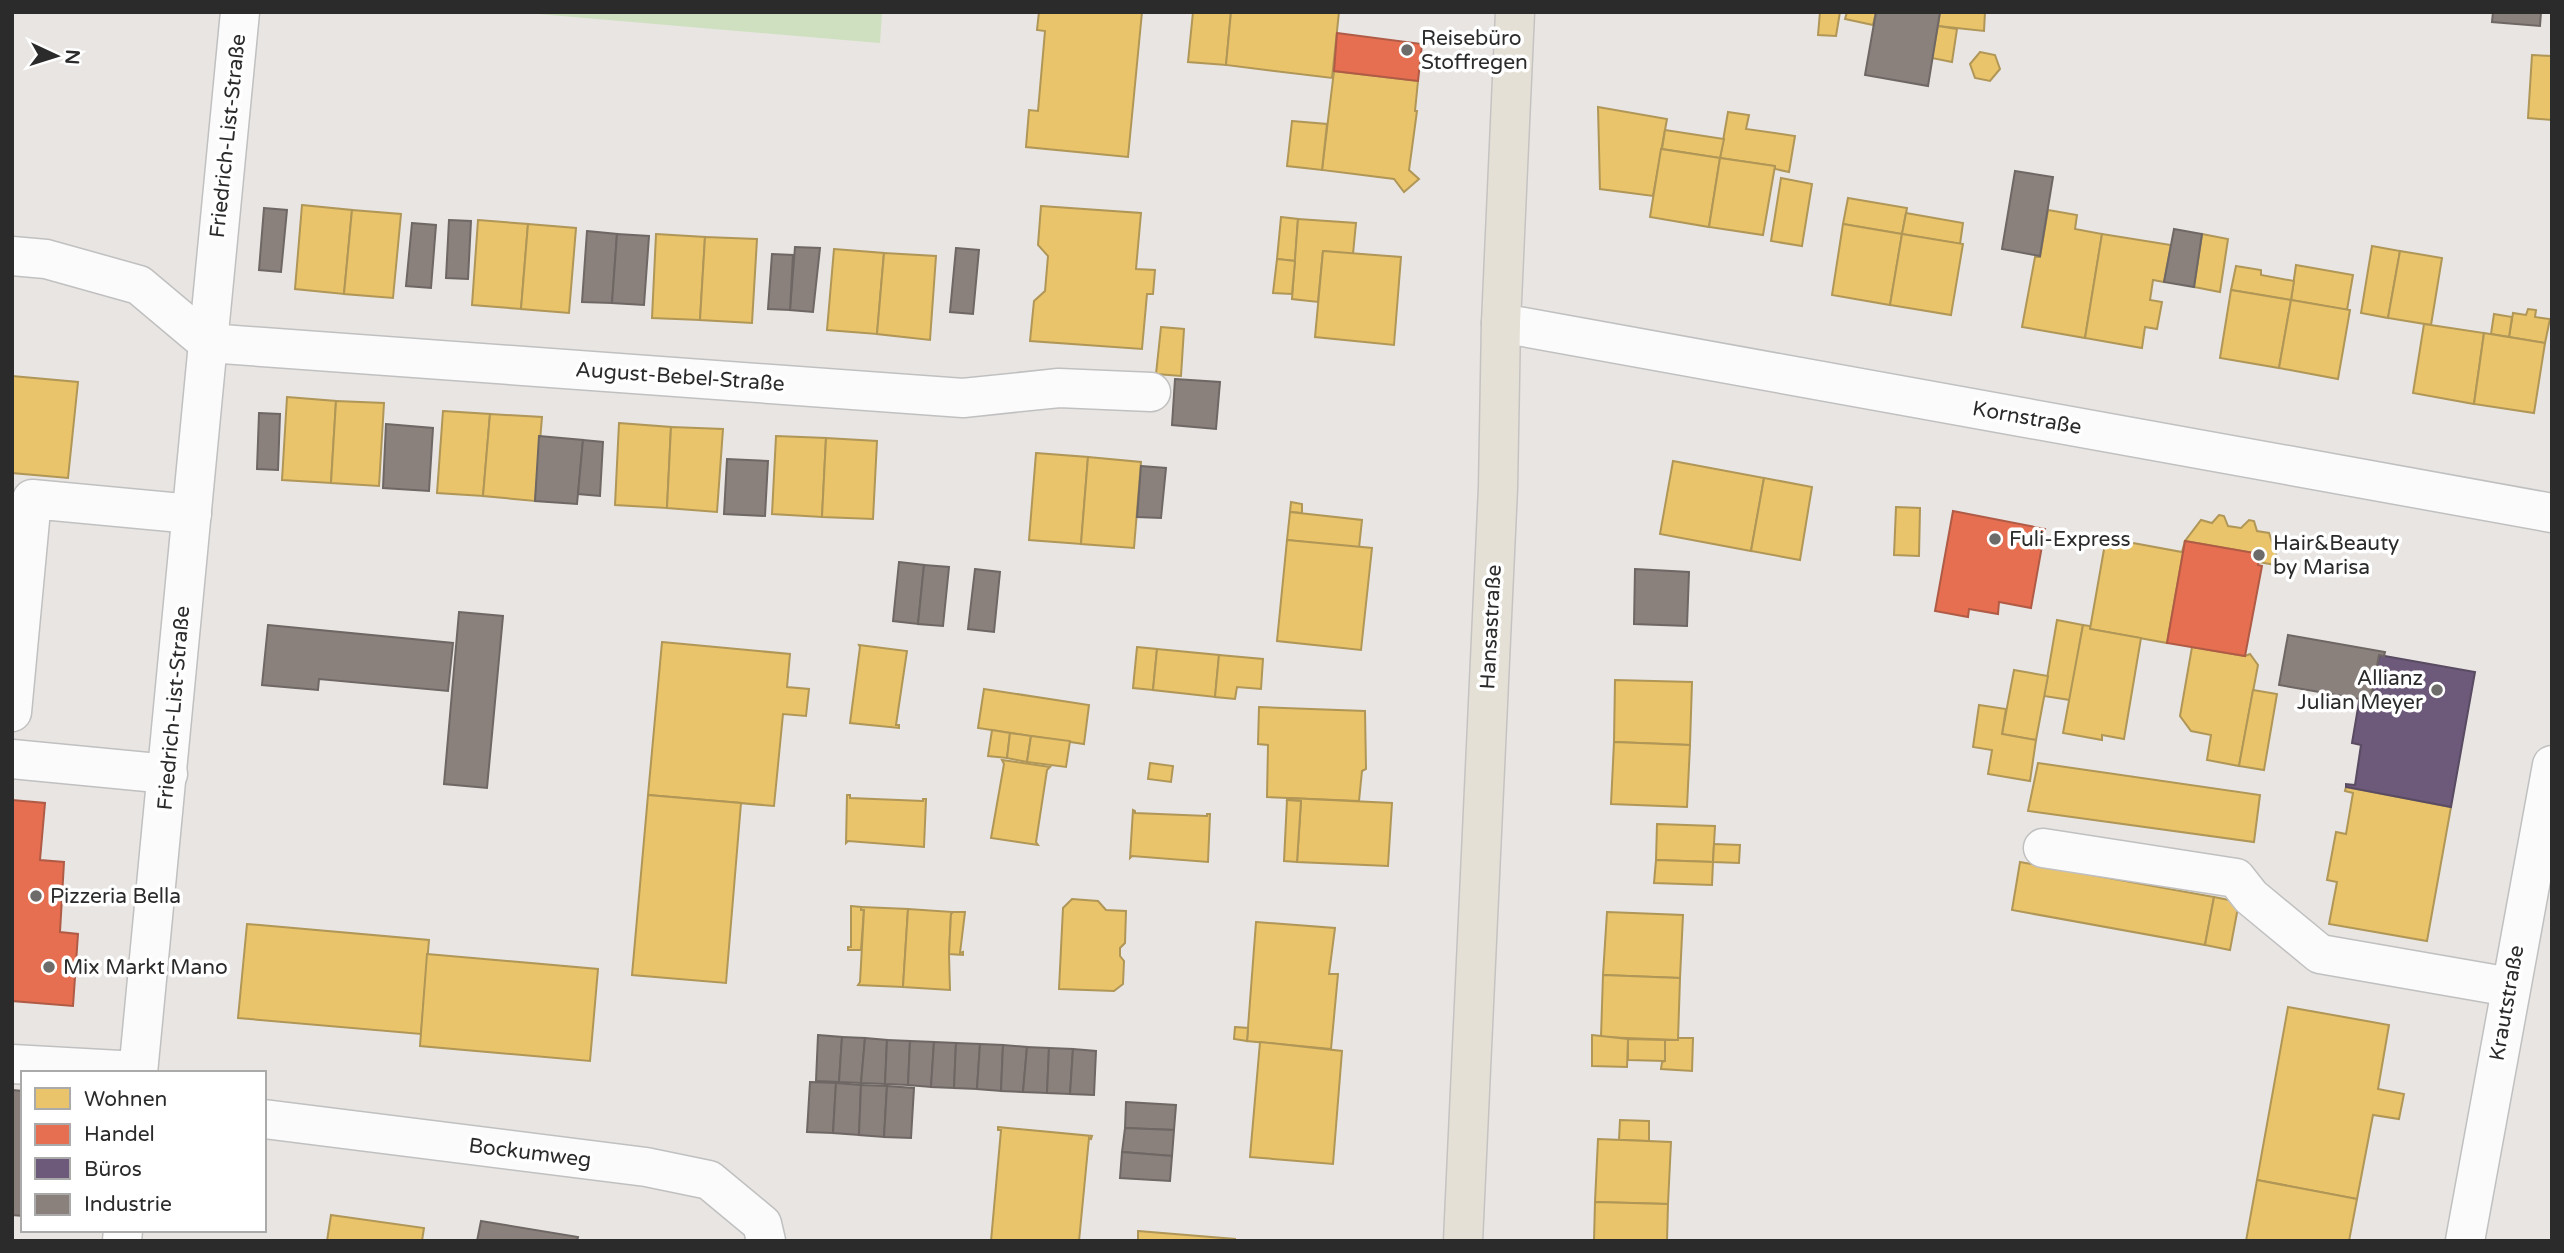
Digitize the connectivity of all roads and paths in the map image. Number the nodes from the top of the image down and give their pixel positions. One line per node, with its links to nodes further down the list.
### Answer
1 (240, 12): 5 (street, Friedrich-List-Straße)
2 (1515, 12): 4 (main road, Hansastraße)
3 (12, 256): 5 (street)
4 (1501, 323): 7 (street, Kornstraße); 20 (main road, Hansastraße)
5 (208, 343): 6 (street, August-Bebel-Straße); 8 (street, Friedrich-List-Straße)
6 (1151, 392)
7 (2552, 513)
8 (192, 514): 9 (street); 12 (street, Friedrich-List-Straße)
9 (12, 712)
10 (12, 759): 12 (street)
11 (2552, 765): 14 (street, Krautstraße)
12 (168, 774): 17 (street, Friedrich-List-Straße)
13 (2043, 848): 14 (street)
14 (2510, 987): 21 (street, Krautstraße)
15 (12, 1064): 16 (street)
16 (122, 1071)
17 (138, 1071)
18 (266, 1119): 19 (street, Bockumweg)
19 (766, 1241)
20 (1463, 1241)
21 (2465, 1241)

